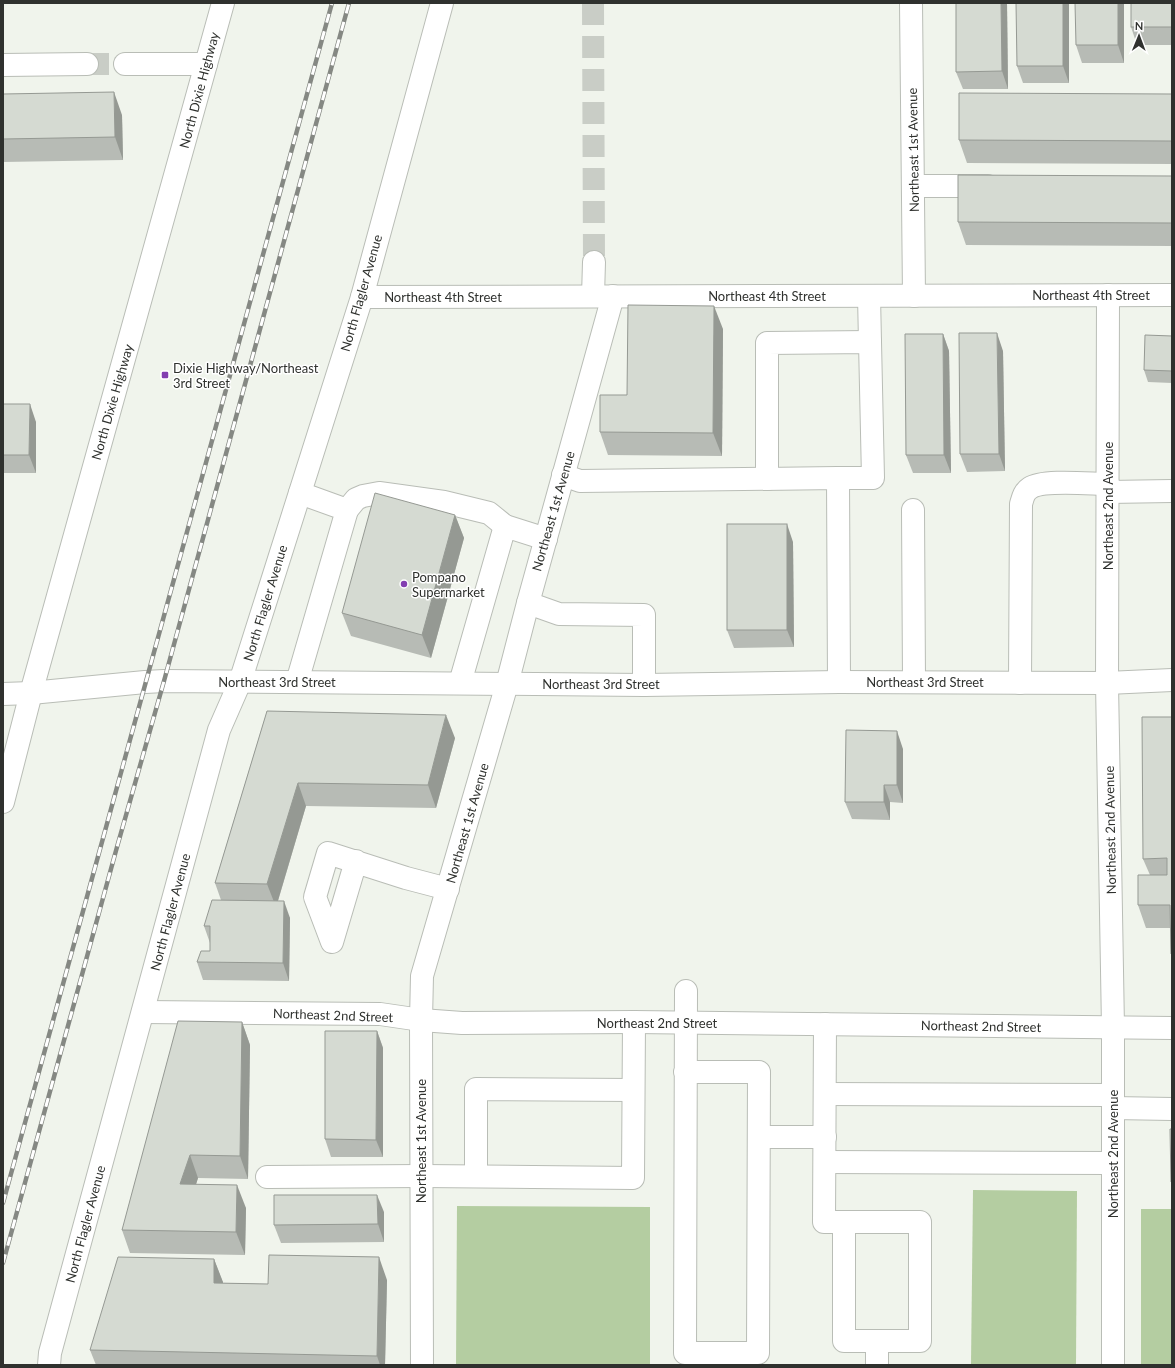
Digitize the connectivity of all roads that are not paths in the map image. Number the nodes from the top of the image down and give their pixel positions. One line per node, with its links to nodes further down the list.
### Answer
1 (223, 3): 6 (street, North Dixie Highway)
2 (442, 3): 16 (street, North Flagler Avenue)
3 (911, 3): 8 (street, Northeast 1st Avenue)
4 (87, 64): 7 (street)
5 (125, 64): 6 (street)
6 (206, 64): 39 (street, North Dixie Highway)
7 (3, 65)
8 (913, 186): 9 (street); 15 (street, Northeast 1st Avenue)
9 (1008, 186)
10 (594, 262): 13 (street, Northeast 1st Avenue)
11 (1108, 295): 12 (street, Northeast 4th Street); 15 (street, Northeast 4th Street); 21 (street, Northeast 2nd Avenue)
12 (1172, 295)
13 (603, 296): 14 (street, Northeast 4th Street); 16 (street, Northeast 4th Street); 18 (street, Northeast 1st Avenue)
14 (869, 296): 15 (street, Northeast 4th Street); 17 (street)
15 (914, 296)
16 (362, 297): 23 (street, North Flagler Avenue)
17 (870, 342): 19 (street); 20 (street)
18 (563, 475): 20 (street); 27 (street, Northeast 1st Avenue)
19 (838, 478): 20 (street); 32 (street)
20 (766, 479)
21 (1108, 488): 22 (street); 34 (street); 36 (street, Northeast 2nd Avenue)
22 (1172, 491)
23 (300, 493): 24 (street); 30 (street, North Flagler Avenue)
24 (347, 510): 26 (street); 31 (street)
25 (914, 510): 33 (street)
26 (505, 526): 27 (street); 35 (street)
27 (546, 539): 28 (street, Northeast 1st Avenue)
28 (528, 603): 37 (street, Northeast 1st Avenue); 38 (street)
29 (1172, 680): 36 (street, Northeast 3rd Street)
30 (240, 682): 31 (street, Northeast 3rd Street); 39 (street, Northeast 3rd Street); 45 (street, North Flagler Avenue)
31 (297, 682): 35 (street, Northeast 3rd Street)
32 (839, 682): 33 (street, Northeast 3rd Street); 38 (street, Northeast 3rd Street)
33 (914, 682): 34 (street, Northeast 3rd Street)
34 (1020, 682): 36 (street, Northeast 3rd Street)
35 (460, 683): 37 (street, Northeast 3rd Street)
36 (1107, 683): 50 (street, Northeast 2nd Avenue)
37 (507, 684): 38 (street, Northeast 3rd Street); 43 (street, Northeast 1st Avenue)
38 (644, 685)
39 (31, 693): 40 (street, Northeast 3rd Street); 41 (street, North Dixie Highway)
40 (3, 694)
41 (3, 802)
42 (356, 862): 43 (street)
43 (448, 889): 46 (street, Northeast 1st Avenue)
44 (686, 991): 48 (street)
45 (143, 1012): 46 (street, Northeast 2nd Street); 67 (street, North Flagler Avenue)
46 (421, 1020): 47 (street, Northeast 2nd Street); 61 (street, Northeast 1st Avenue)
47 (634, 1022): 48 (street, Northeast 2nd Street); 53 (street)
48 (686, 1023): 49 (street, Northeast 2nd Street); 52 (street)
49 (825, 1024): 50 (street, Northeast 2nd Street); 54 (street)
50 (1113, 1028): 51 (street, Northeast 2nd Street); 55 (street, Northeast 2nd Avenue)
51 (1172, 1028)
52 (685, 1072): 57 (street); 66 (street)
53 (634, 1090): 62 (street); 62 (street)
54 (825, 1094): 55 (street); 58 (street)
55 (1113, 1102): 56 (street); 60 (street, Northeast 2nd Avenue)
56 (1172, 1109)
57 (759, 1137): 58 (street); 66 (street)
58 (825, 1137): 59 (street)
59 (825, 1162): 60 (street); 64 (street)
60 (1113, 1163): 70 (street, Northeast 2nd Avenue)
61 (422, 1176): 62 (street); 63 (street); 68 (street, Northeast 1st Avenue)
62 (476, 1176)
63 (267, 1177)
64 (844, 1222): 65 (street); 65 (street)
65 (877, 1341): 69 (street)
66 (697, 1359)
67 (49, 1365)
68 (422, 1365)
69 (877, 1365)
70 (1113, 1365)

